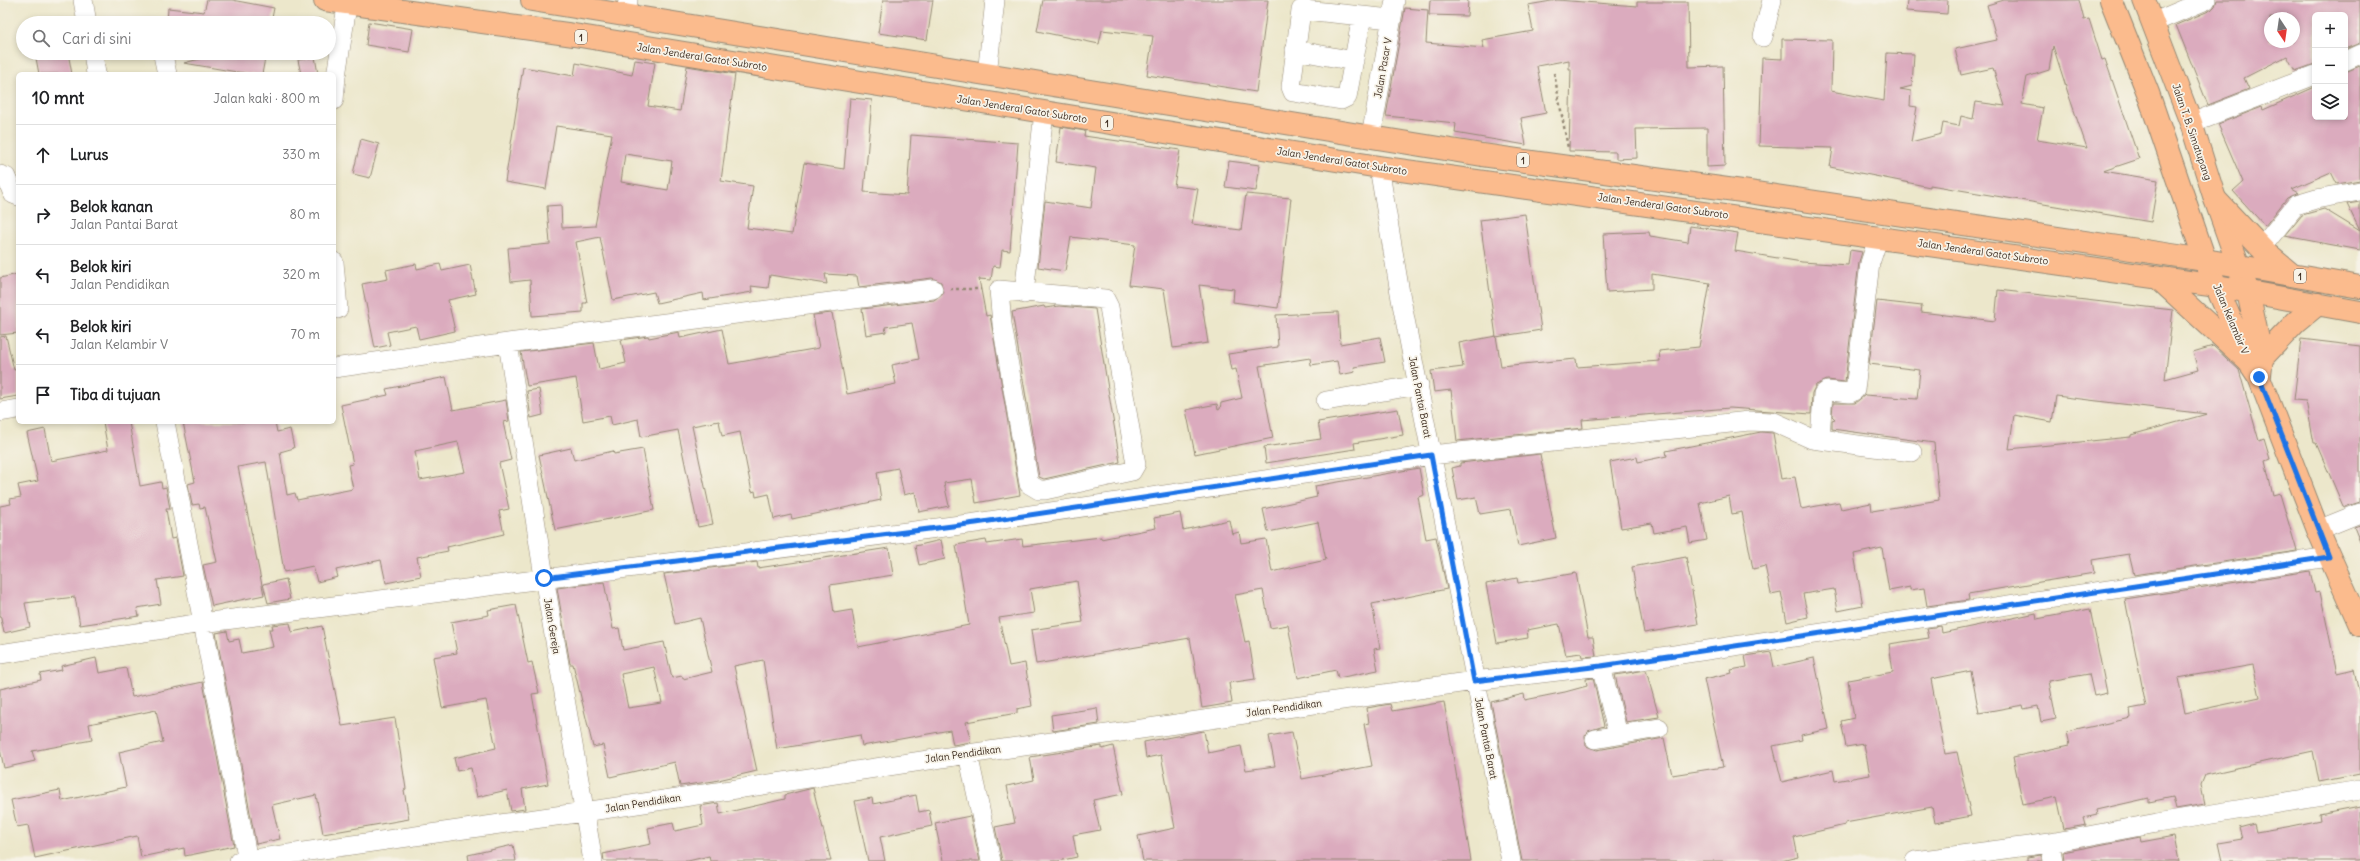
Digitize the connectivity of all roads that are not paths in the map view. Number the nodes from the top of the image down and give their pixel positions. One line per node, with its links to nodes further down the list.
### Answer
1 (83, 0): 12 (street)
2 (325, 0): 10 (main road, Jalan Jenderal Gatot Subroto / 1)
3 (532, 0): 11 (main road, 1)
4 (995, 0): 26 (street)
5 (1395, 0): 14 (street, Jalan Pasar V)
6 (1772, 0): 16 (street)
7 (2111, 0): 42 (main road)
8 (2144, 0): 15 (main road, Jalan T. B. Simatupang)
9 (2206, 0): 15 (street)
10 (347, 2): 27 (street); 29 (main road, Jalan Jenderal Gatot Subroto / 1)
11 (627, 8): 17 (main road, 1)
12 (86, 16)
13 (1362, 16): 14 (street); 18 (street); 23 (street)
14 (1391, 19): 32 (street, Jalan Pasar V)
15 (2152, 23): 31 (main road, Jalan T. B. Simatupang)
16 (1763, 37)
17 (842, 50): 26 (main road, 1); 29 (main road)
18 (1295, 50): 23 (street); 23 (street)
19 (2360, 54): 22 (street)
20 (94, 60): 24 (street)
21 (164, 60): 25 (street)
22 (2348, 60)
23 (1354, 61)
24 (96, 72)
25 (167, 72)
26 (987, 75): 32 (main road, 1)
27 (336, 76)
28 (2312, 76): 31 (street)
29 (836, 79): 30 (main road, Jalan Jenderal Gatot Subroto / 1)
30 (1044, 112): 34 (main road, Jalan Jenderal Gatot Subroto / 1); 51 (street)
31 (2191, 122): 39 (main road, Jalan T. B. Simatupang)
32 (1371, 137): 33 (main road, 1)
33 (1482, 155): 36 (main road); 42 (main road, 1)
34 (1379, 167): 36 (main road, Jalan Jenderal Gatot Subroto / 1); 58 (street, Jalan Pantai Barat)
35 (0, 175): 38 (street)
36 (1479, 181): 40 (main road, Jalan Jenderal Gatot Subroto / 1)
37 (2360, 191): 41 (street)
38 (16, 195)
39 (2215, 199): 41 (main road); 43 (main road, Jalan T. B. Simatupang)
40 (1879, 236): 45 (main road, Jalan Jenderal Gatot Subroto / 1); 63 (street)
41 (2261, 248): 44 (main road)
42 (2205, 260): 43 (main road, 1); 47 (main road, Jalan Kelambir V)
43 (2240, 265): 44 (main road, 1); 50 (main road, Jalan Kelambir V)
44 (2292, 275): 48 (main road, 1)
45 (2158, 278): 47 (main road, Jalan Jenderal Gatot Subroto / 1); 56 (main road)
46 (336, 285): 53 (street)
47 (2217, 286): 50 (main road, Jalan Jenderal Gatot Subroto / 1); 56 (main road, Jalan Kelambir V)
48 (2360, 287)
49 (934, 289): 55 (street)
50 (2248, 292): 52 (main road, Jalan Jenderal Gatot Subroto / 1); 56 (main road, Jalan Kelambir V)
51 (1024, 294): 51 (street)
52 (2318, 304): 54 (main road, Jalan Jenderal Gatot Subroto / 1); 56 (main road)
53 (338, 308)
54 (2360, 312)
55 (508, 342): 57 (street); 69 (street, Jalan Gereja)
56 (2257, 365): 67 (main road, Jalan Kelambir V)
57 (336, 368)
58 (1419, 385): 59 (street); 65 (street, Jalan Pantai Barat)
59 (1326, 401)
60 (16, 409): 61 (street)
61 (0, 412)
62 (165, 424): 70 (street)
63 (1852, 444): 64 (street); 65 (street)
64 (1912, 452)
65 (1431, 455): 69 (street); 74 (street, Jalan Pantai Barat)
66 (2360, 513): 67 (street)
67 (2318, 530): 68 (main road, Jalan Kelambir V)
68 (2329, 557): 71 (main road, Jalan Kelambir V); 73 (street, Jalan Pendidikan)
69 (544, 578): 70 (street); 80 (street, Jalan Gereja)
70 (202, 623): 72 (street); 82 (street)
71 (2360, 625)
72 (0, 654)
73 (1601, 666): 74 (street, Jalan Pendidikan); 76 (street)
74 (1474, 681): 78 (street, Jalan Pendidikan); 85 (street, Jalan Pantai Barat)
75 (1659, 728): 76 (street)
76 (1618, 735): 77 (street)
77 (1594, 739)
78 (968, 754): 80 (street, Jalan Pendidikan); 84 (street)
79 (2360, 790): 81 (street)
80 (584, 812): 82 (street, Jalan Pendidikan); 83 (street, Jalan Gereja)
81 (2051, 852): 86 (street)
82 (245, 861)
83 (593, 861)
84 (991, 861)
85 (1511, 861)
86 (1916, 861)

